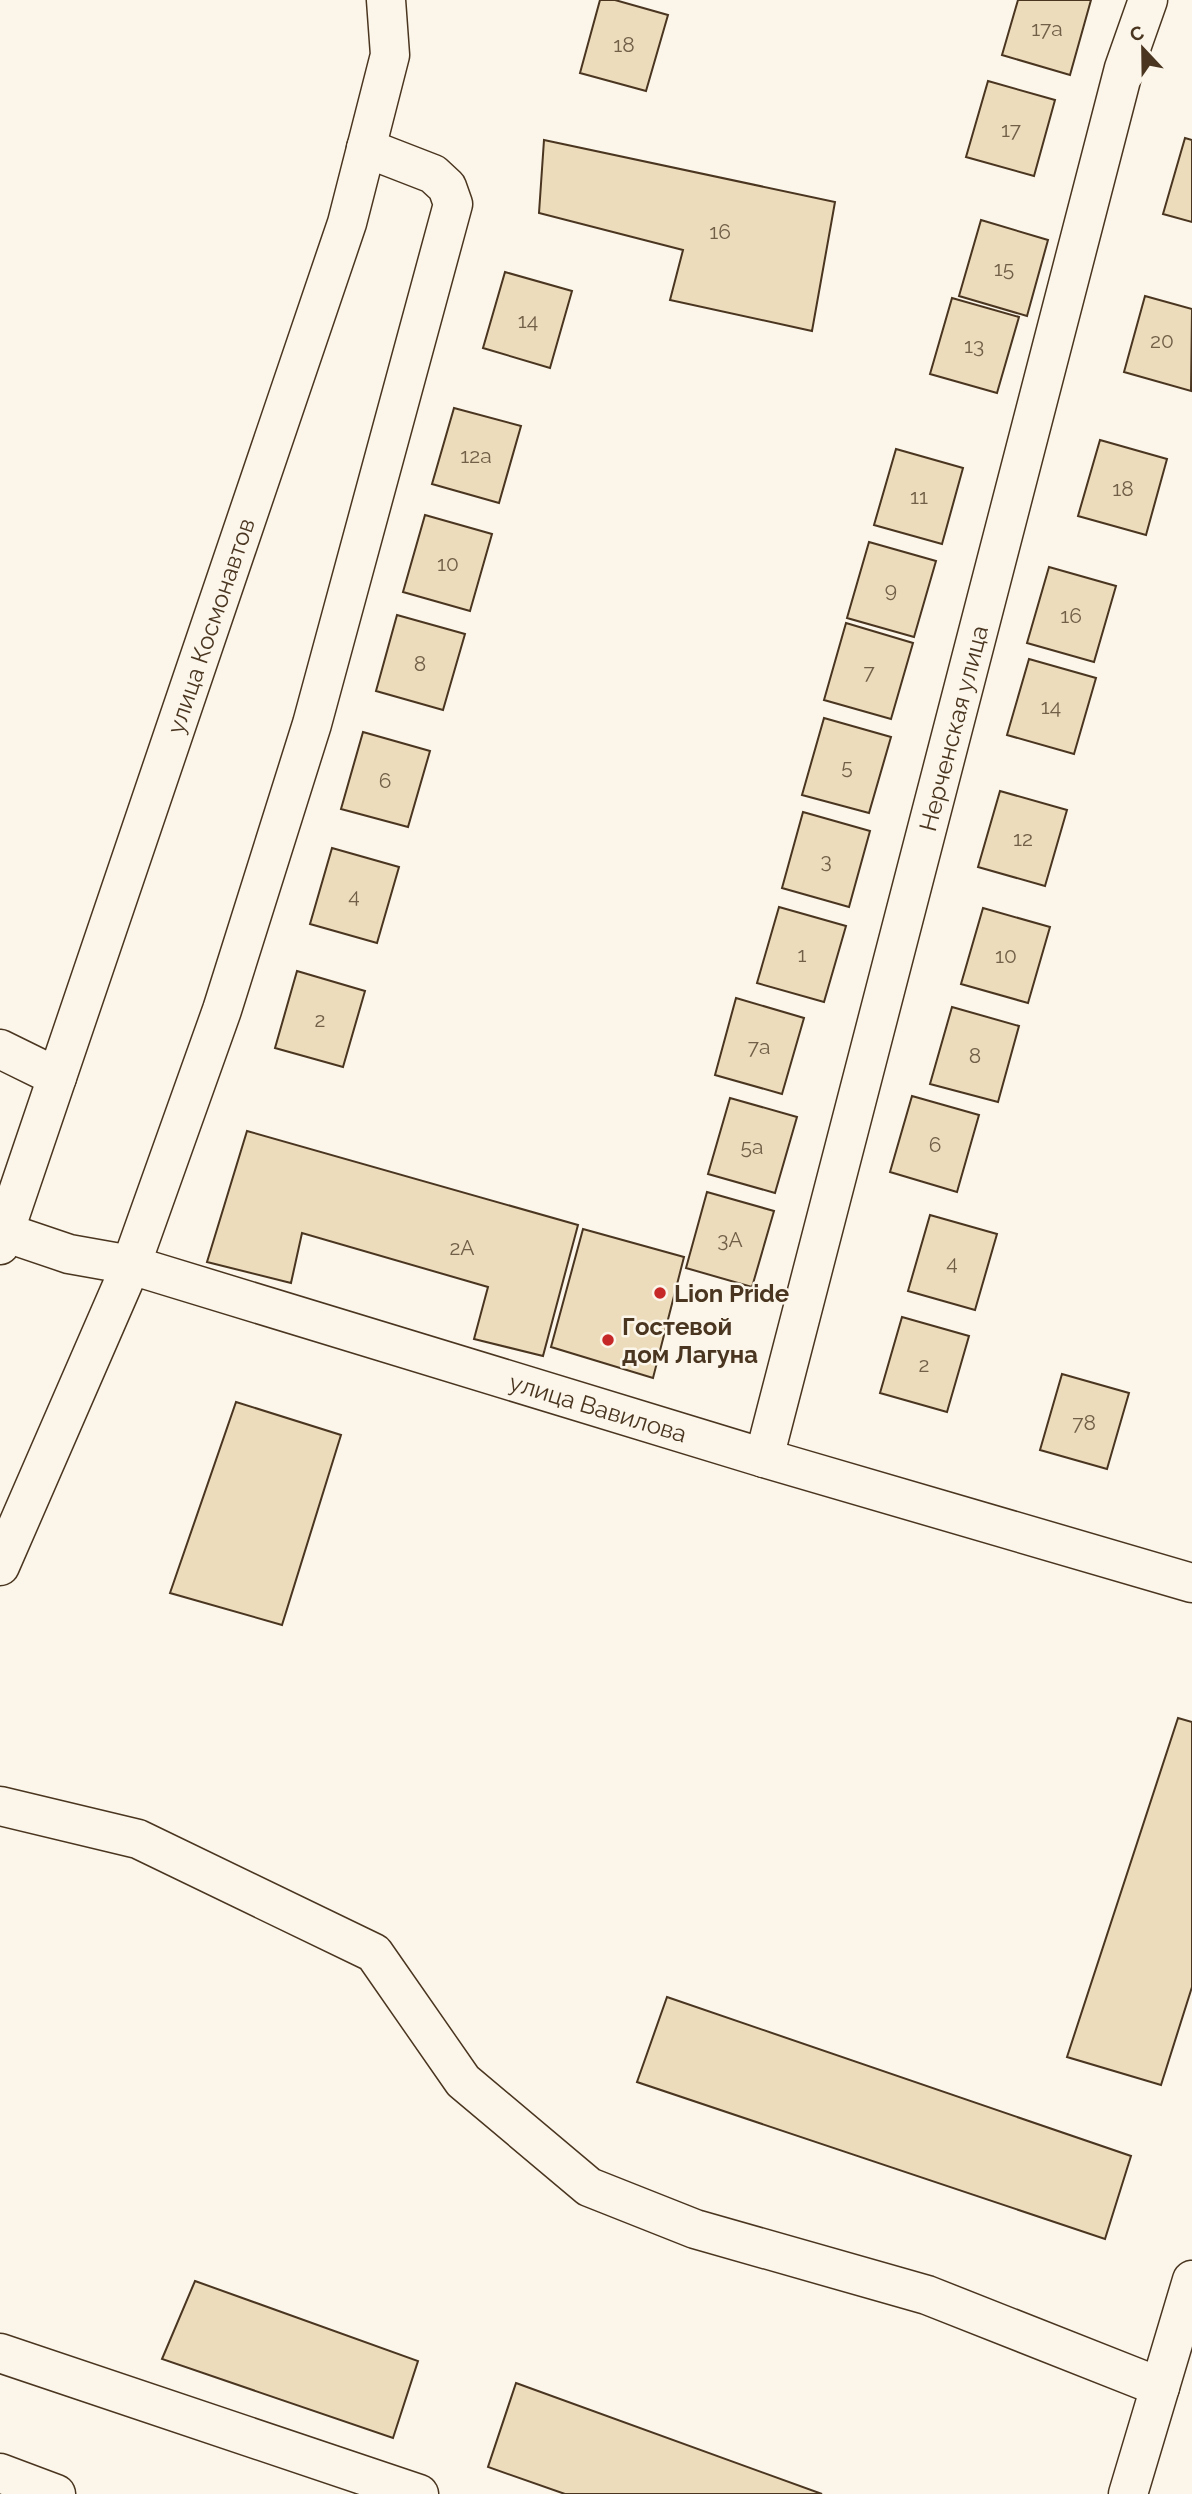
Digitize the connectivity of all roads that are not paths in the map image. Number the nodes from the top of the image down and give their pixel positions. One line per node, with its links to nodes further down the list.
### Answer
1 (386, 0): 3 (street, улица Космонавтов)
2 (1148, 0): 8 (street, Нерченская улица)
3 (366, 148): 5 (street, улица Космонавтов); 7 (street)
4 (0, 1049): 5 (street)
5 (57, 1077): 6 (street, улица Космонавтов)
6 (2, 1239): 7 (street, улица Вавилова)
7 (131, 1265): 8 (street, улица Вавилова); 9 (street)
8 (764, 1458): 10 (street, улица Вавилова)
9 (0, 1566)
10 (1192, 1583)
11 (0, 1806): 14 (street)
12 (1192, 2280): 14 (street)
13 (0, 2353): 17 (street)
14 (1160, 2387): 18 (street)
15 (0, 2473): 16 (street)
16 (56, 2494)
17 (419, 2494)
18 (1128, 2494)

